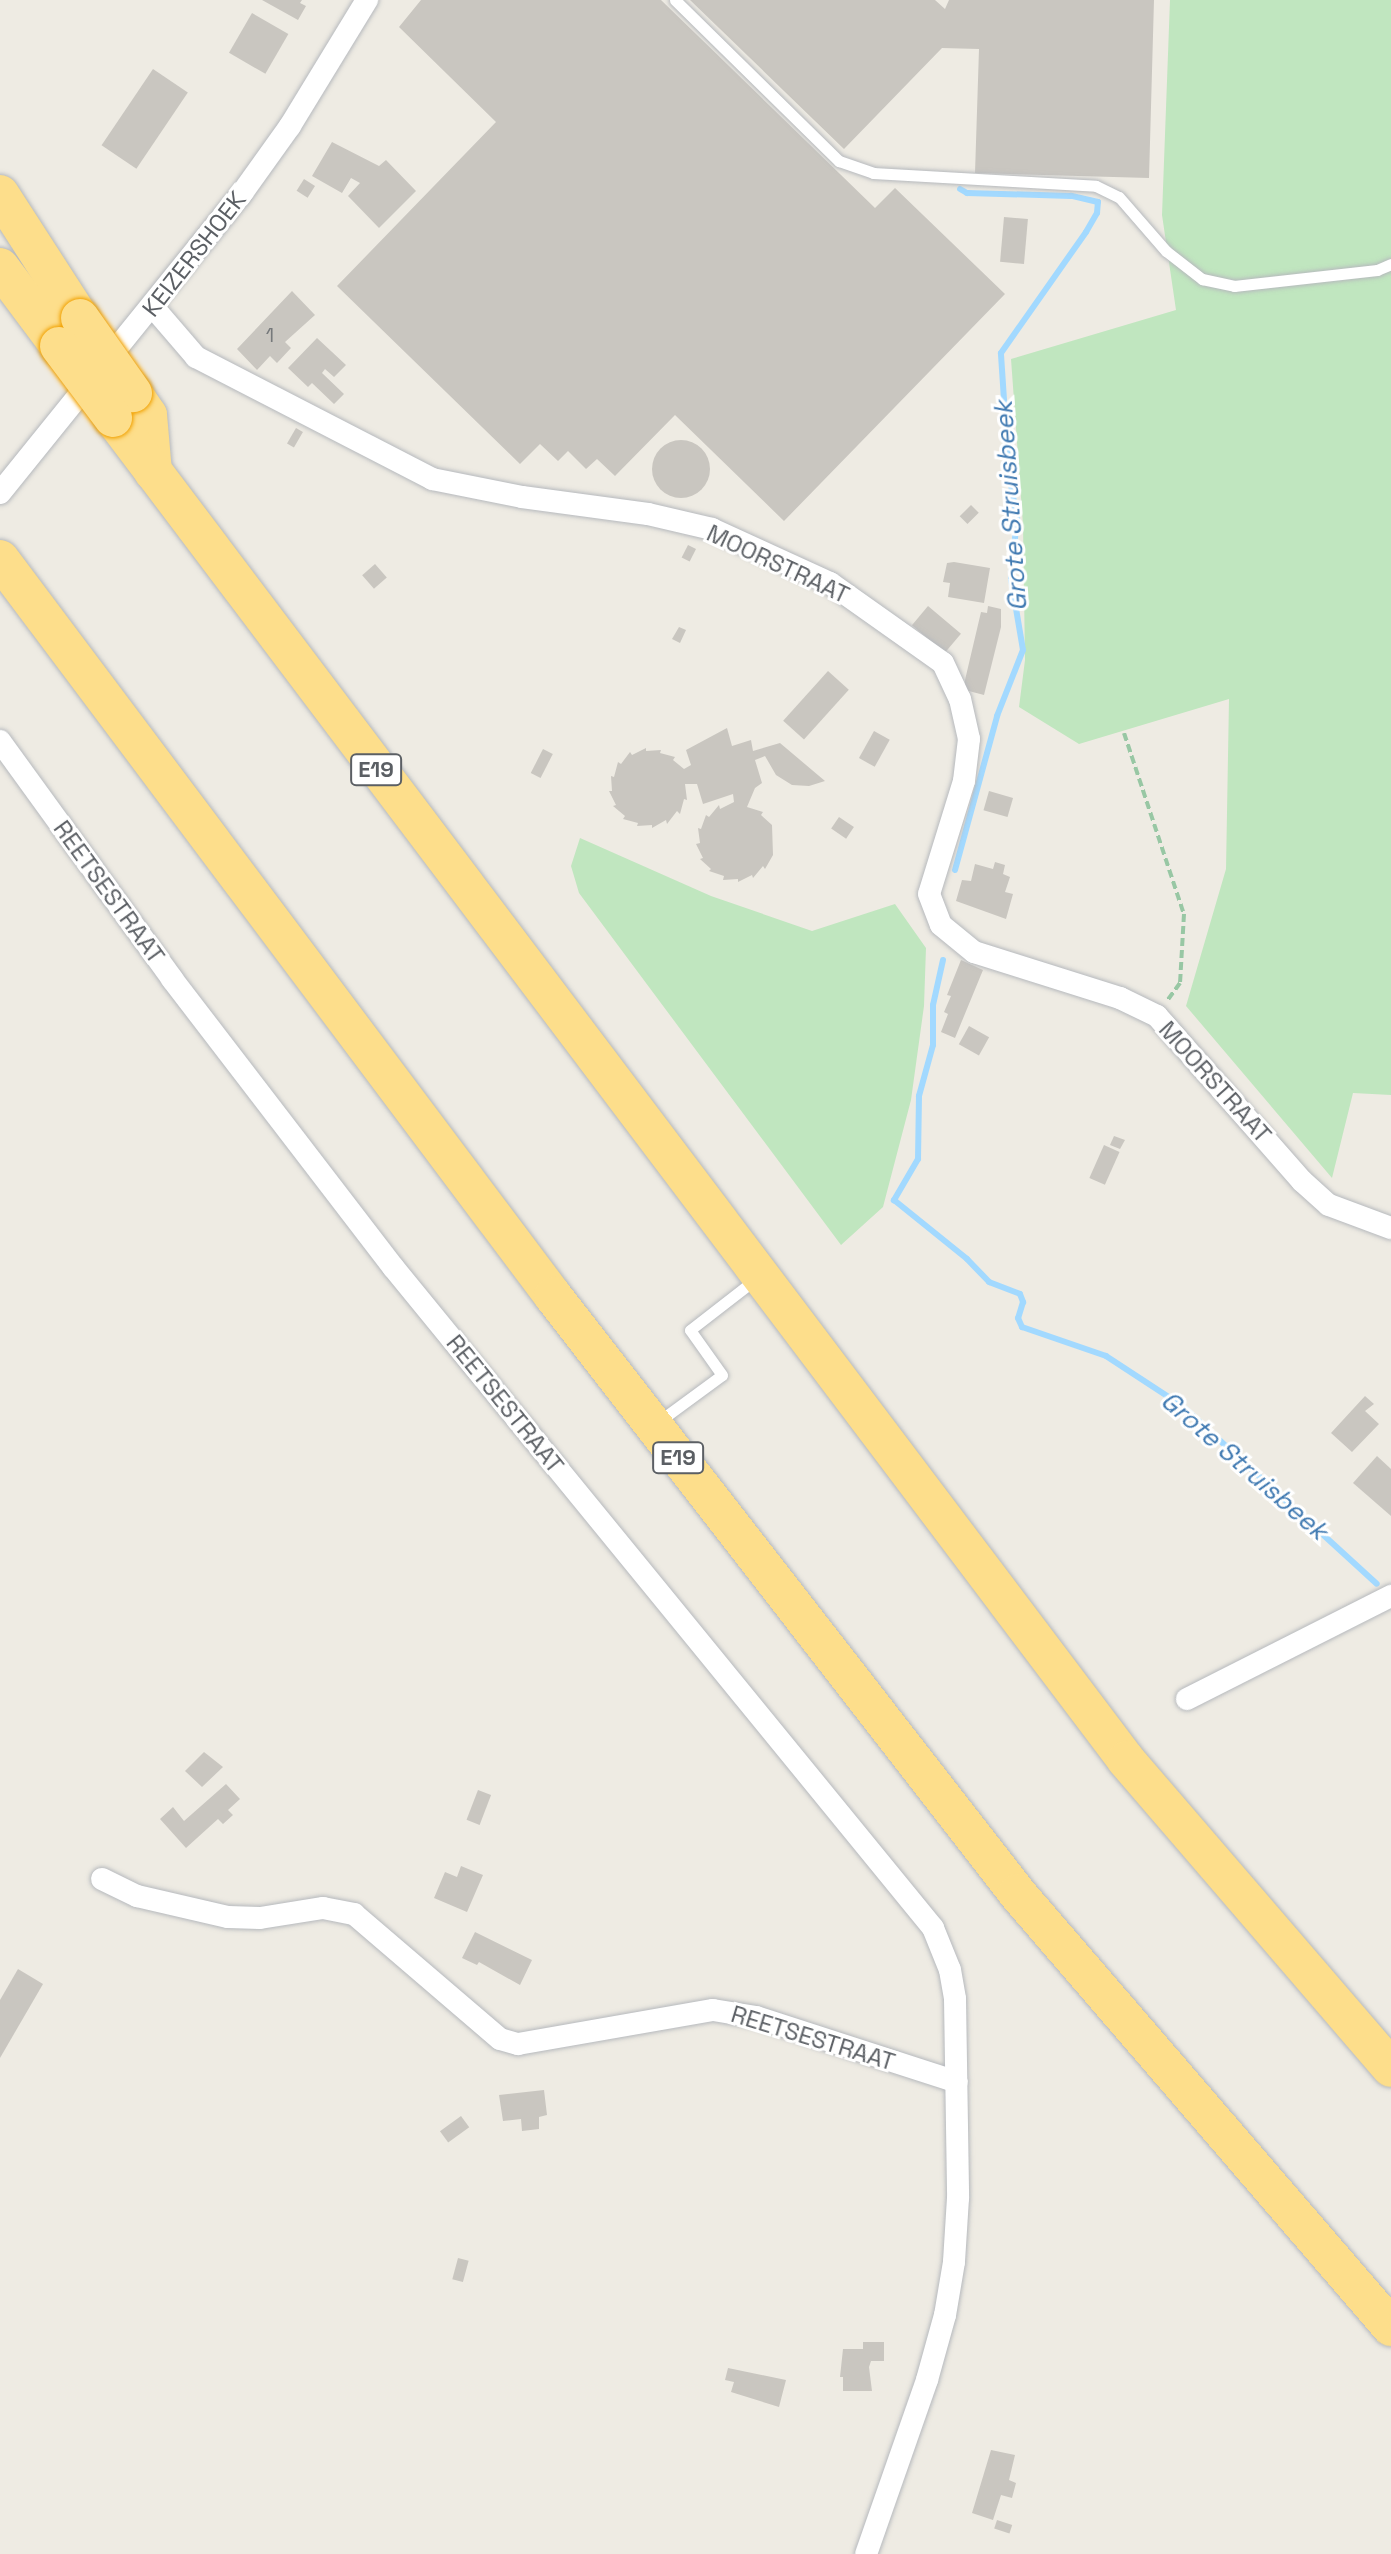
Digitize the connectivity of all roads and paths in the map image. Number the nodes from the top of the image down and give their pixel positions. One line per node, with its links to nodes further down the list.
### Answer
1 (367, 0): 6 (street, KEIZERSHOEK)
2 (675, 0): 4 (lane)
3 (0, 194): 7 (highway)
4 (1391, 264)
5 (0, 267): 7 (highway, E19)
6 (153, 307): 8 (street, KEIZERSHOEK); 12 (street, MOORSTRAAT)
7 (70, 332): 14 (highway, E19, bridge)
8 (0, 493)
9 (0, 560): 15 (highway, E19)
10 (1124, 733): 12 (path)
11 (0, 741): 20 (street, REETSESTRAAT)
12 (1157, 1016): 13 (street, MOORSTRAAT)
13 (1391, 1228)
14 (761, 1276): 15 (lane); 19 (highway, E19)
15 (653, 1425): 21 (highway, E19)
16 (1391, 1596): 17 (street)
17 (1187, 1699)
18 (102, 1879): 20 (street, REETSESTRAAT)
19 (1391, 2068)
20 (957, 2082): 22 (street, REETSESTRAAT)
21 (1391, 2327)
22 (866, 2554)

